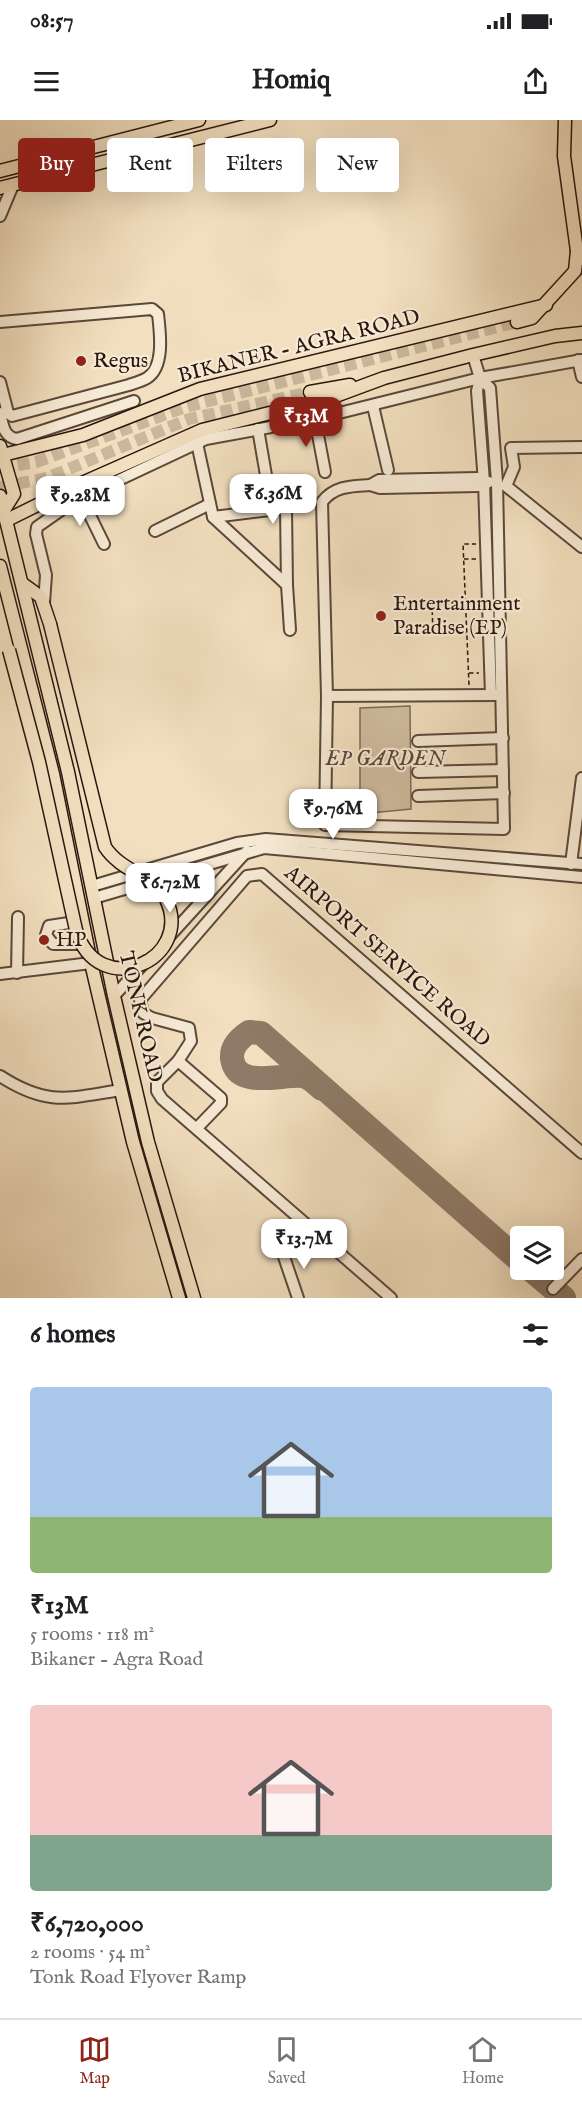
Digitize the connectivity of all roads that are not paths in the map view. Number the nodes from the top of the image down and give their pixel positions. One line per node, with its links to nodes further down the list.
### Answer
1 (199, 120): 4 (main road)
2 (270, 120): 7 (main road)
3 (565, 120): 10 (main road)
4 (182, 122): 5 (main road)
5 (163, 125): 6 (main road)
6 (0, 171)
7 (13, 185): 8 (main road); 9 (street)
8 (0, 188)
9 (0, 216)
10 (580, 255): 11 (main road)
11 (546, 305): 13 (main road); 25 (main road, BIKANER - AGRA ROAD)
12 (0, 322): 21 (street)
13 (517, 322)
14 (582, 333): 15 (main road)
15 (473, 355): 18 (main road); 19 (street)
16 (580, 360): 17 (street); 19 (street)
17 (582, 377)
18 (384, 378): 22 (main road); 41 (main road)
19 (480, 378): 24 (street); 35 (street); 36 (street)
20 (0, 382): 23 (street)
21 (129, 386): 23 (street); 25 (street)
22 (310, 392)
23 (84, 396): 27 (street)
24 (373, 406): 28 (street); 33 (street)
25 (136, 407): 27 (street); 32 (main road, BIKANER - AGRA ROAD)
26 (0, 413): 27 (street)
27 (88, 417)
28 (315, 419): 29 (street); 34 (street)
29 (258, 429): 30 (street); 40 (street)
30 (197, 442): 38 (street); 39 (street)
31 (582, 447): 45 (street)
32 (1, 450): 41 (main road)
33 (388, 470)
34 (325, 472)
35 (484, 482): 36 (street); 52 (street); 53 (street)
36 (497, 482): 52 (street)
37 (0, 496): 41 (main road, TONK ROAD)
38 (81, 498): 44 (street); 49 (street)
39 (210, 504): 42 (street); 43 (street)
40 (272, 510): 42 (street); 48 (street)
41 (6, 515): 47 (main road, TONK ROAD)
42 (213, 517): 48 (street)
43 (154, 531)
44 (104, 543)
45 (582, 547)
46 (0, 566): 50 (main road, TONK ROAD)
47 (23, 584): 49 (main road); 64 (main road, TONK ROAD)
48 (287, 585): 51 (street)
49 (44, 603): 50 (main road, bridge)
50 (15, 626): 66 (main road, TONK ROAD)
51 (290, 630)
52 (497, 695): 53 (street); 54 (street)
53 (327, 696): 59 (street)
54 (503, 738): 55 (street); 56 (street)
55 (418, 741)
56 (503, 770): 57 (street); 59 (street)
57 (418, 772)
58 (582, 778): 62 (street)
59 (504, 793): 60 (street)
60 (418, 796)
61 (247, 850): 63 (street); 64 (street); 71 (street)
62 (576, 864): 64 (street)
63 (582, 877)
64 (93, 892): 71 (main road, TONK ROAD)
65 (18, 917): 69 (street)
66 (82, 921): 67 (main road, TONK ROAD); 67 (street)
67 (87, 944): 68 (main road, TONK ROAD)
68 (91, 963): 69 (street); 74 (main road, TONK ROAD)
69 (17, 973): 70 (street)
70 (0, 974)
71 (114, 996): 81 (main road, TONK ROAD)
72 (178, 1061): 75 (street, AIRPORT SERVICE ROAD); 75 (street); 76 (street, AIRPORT SERVICE ROAD)
73 (0, 1077): 74 (street)
74 (121, 1090): 80 (main road, TONK ROAD)
75 (197, 1128): 83 (street, AIRPORT SERVICE ROAD)
76 (582, 1153)
77 (282, 1251): 82 (street)
78 (582, 1259): 79 (street)
79 (553, 1289)
80 (178, 1298)
81 (194, 1298)
82 (298, 1298)
83 (391, 1298)

